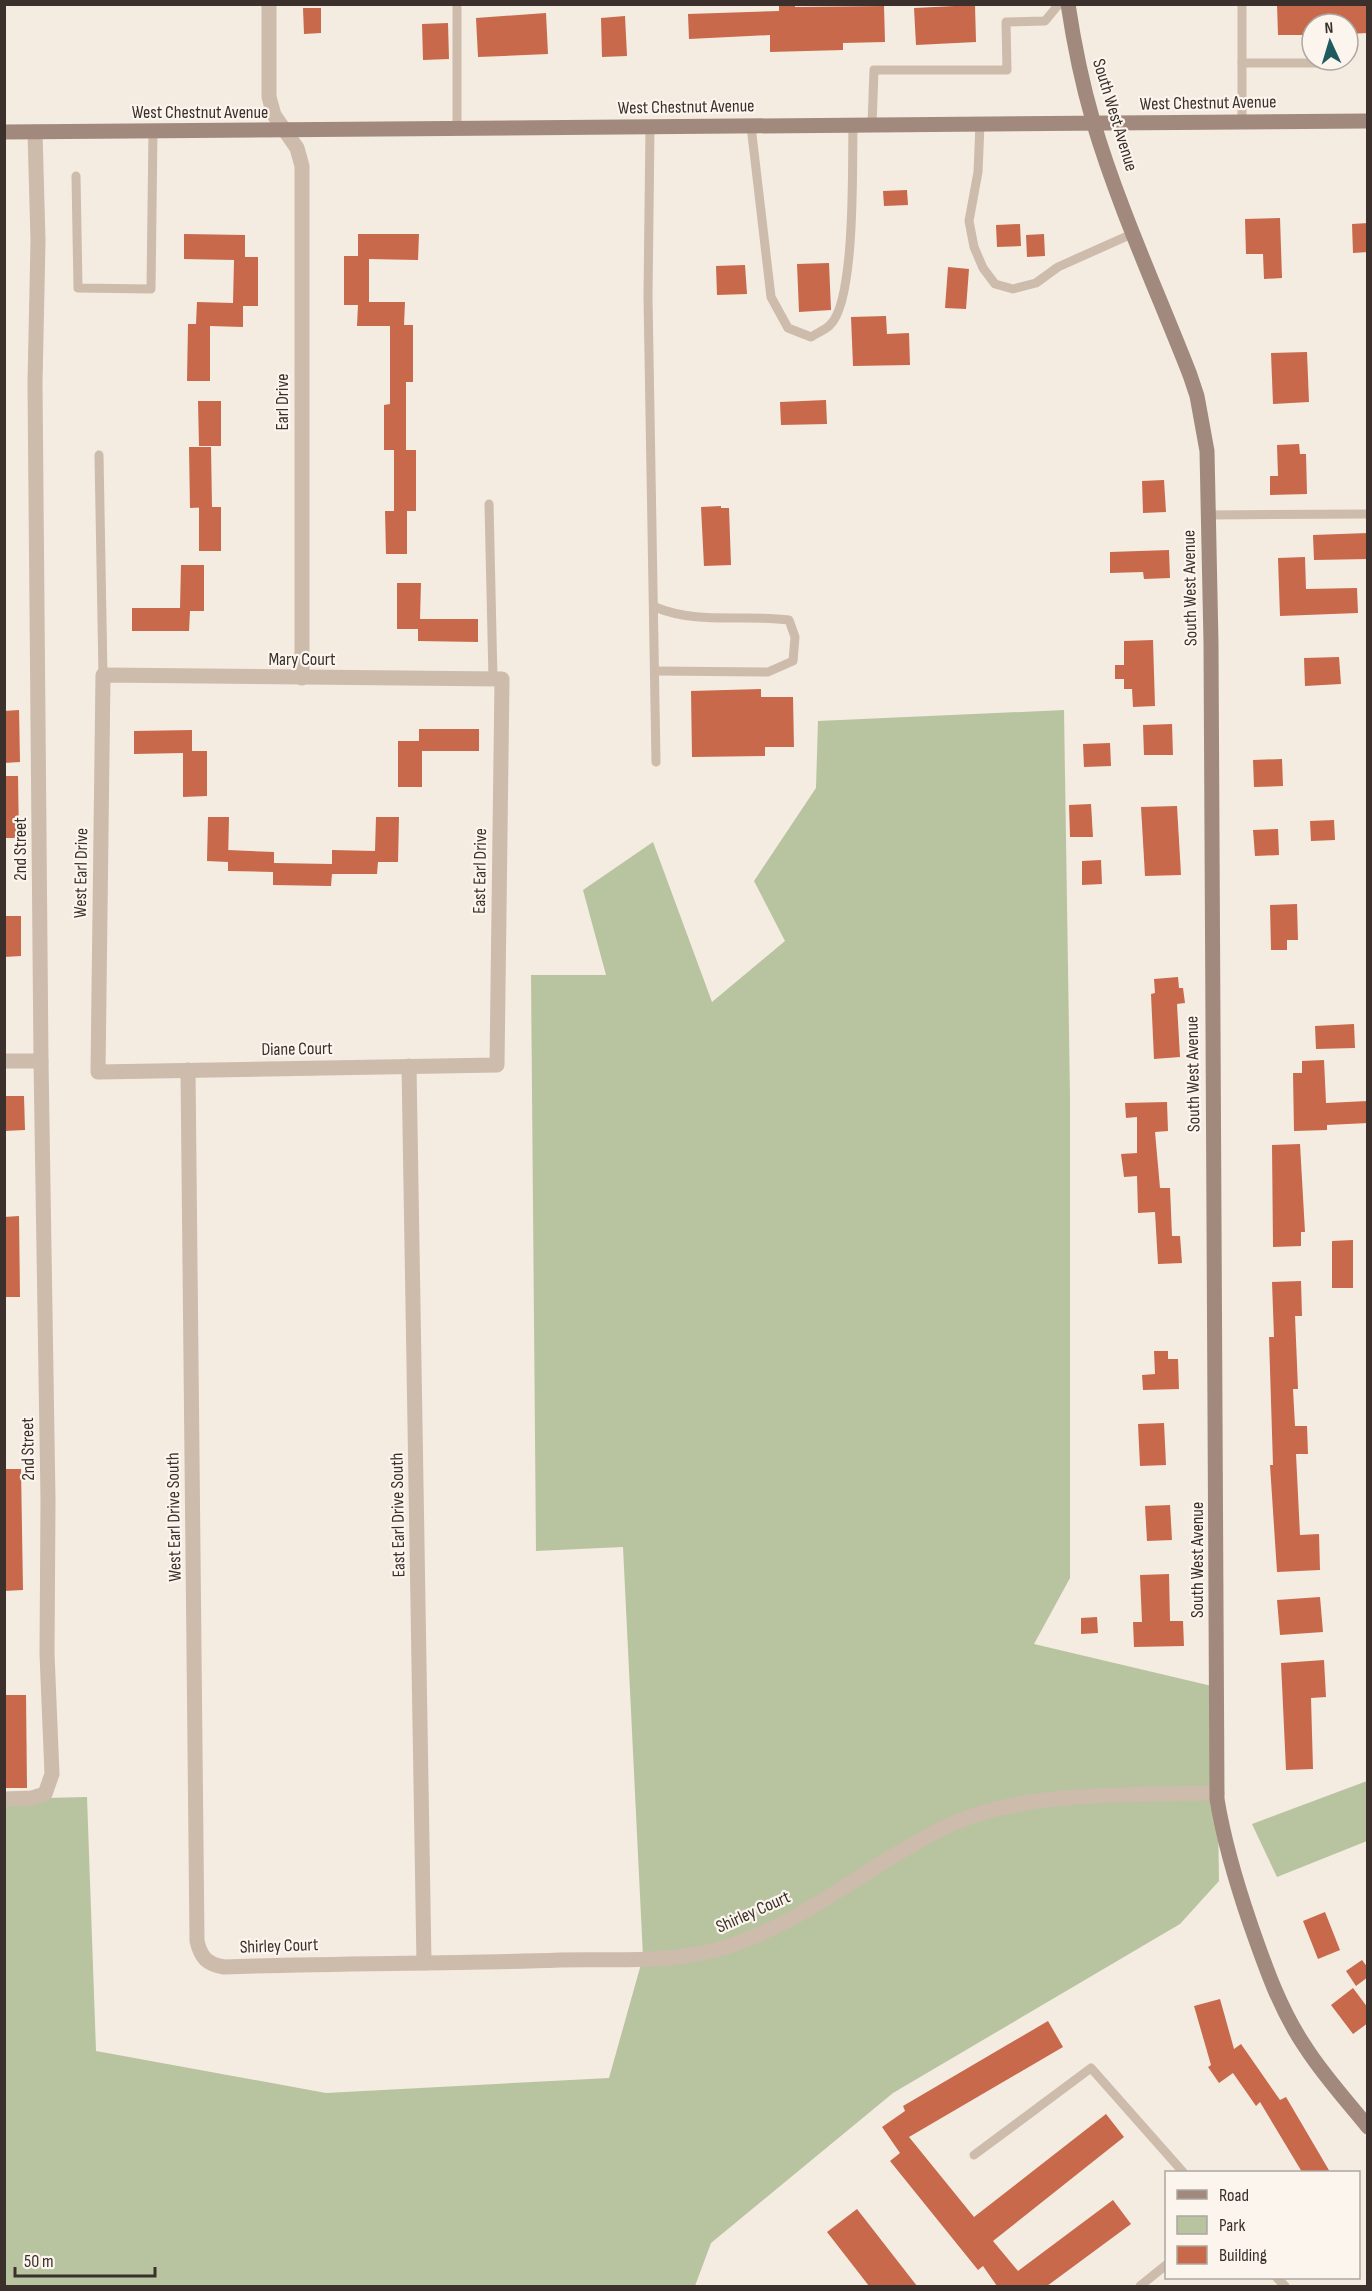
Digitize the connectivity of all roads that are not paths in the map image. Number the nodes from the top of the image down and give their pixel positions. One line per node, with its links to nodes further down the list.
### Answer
1 (269, 4): 17 (street, Earl Drive)
2 (457, 4): 16 (lane)
3 (1059, 4): 13 (lane)
4 (1068, 4): 10 (street, South West Avenue)
5 (1242, 4): 6 (lane)
6 (1242, 63): 7 (lane); 9 (lane)
7 (1300, 63)
8 (1368, 121): 9 (street, West Chestnut Avenue)
9 (1242, 122): 10 (street, West Chestnut Avenue)
10 (1094, 123): 11 (street, West Chestnut Avenue); 22 (street, South West Avenue)
11 (980, 124): 13 (street, West Chestnut Avenue); 22 (lane)
12 (853, 125): 13 (street, West Chestnut Avenue); 14 (street, West Chestnut Avenue); 14 (lane)
13 (872, 125)
14 (751, 126): 15 (street, West Chestnut Avenue)
15 (650, 127): 16 (street, West Chestnut Avenue); 27 (lane)
16 (457, 129): 17 (street, West Chestnut Avenue)
17 (283, 130): 18 (street, West Chestnut Avenue); 30 (street, Earl Drive)
18 (153, 131): 20 (street, West Chestnut Avenue); 21 (lane)
19 (4, 132): 20 (street, West Chestnut Avenue)
20 (35, 132): 34 (street, 2nd Street)
21 (76, 176)
22 (1134, 233): 26 (street, South West Avenue)
23 (99, 455): 29 (lane)
24 (489, 504): 31 (lane)
25 (1368, 514): 26 (lane)
26 (1207, 515): 39 (street, South West Avenue)
27 (655, 607): 28 (lane); 28 (lane)
28 (656, 671): 32 (lane)
29 (103, 675): 30 (street, Mary Court); 38 (street, West Earl Drive)
30 (302, 678): 31 (street, Mary Court)
31 (498, 679): 35 (street, East Earl Drive)
32 (656, 762)
33 (4, 1061): 34 (street)
34 (41, 1061): 40 (street, 2nd Street)
35 (497, 1065): 36 (street, Diane Court)
36 (409, 1066): 37 (street, Diane Court); 42 (street, East Earl Drive South)
37 (188, 1070): 38 (street, Diane Court); 41 (street, West Earl Drive South)
38 (98, 1072)
39 (1217, 1793): 42 (street, Shirley Court); 43 (street, South West Avenue)
40 (4, 1799)
41 (207, 1962): 42 (street, Shirley Court)
42 (424, 1963)
43 (1368, 2127)
44 (974, 2155): 45 (lane)
45 (1182, 2171)
46 (1165, 2267): 47 (lane)
47 (1140, 2286)

